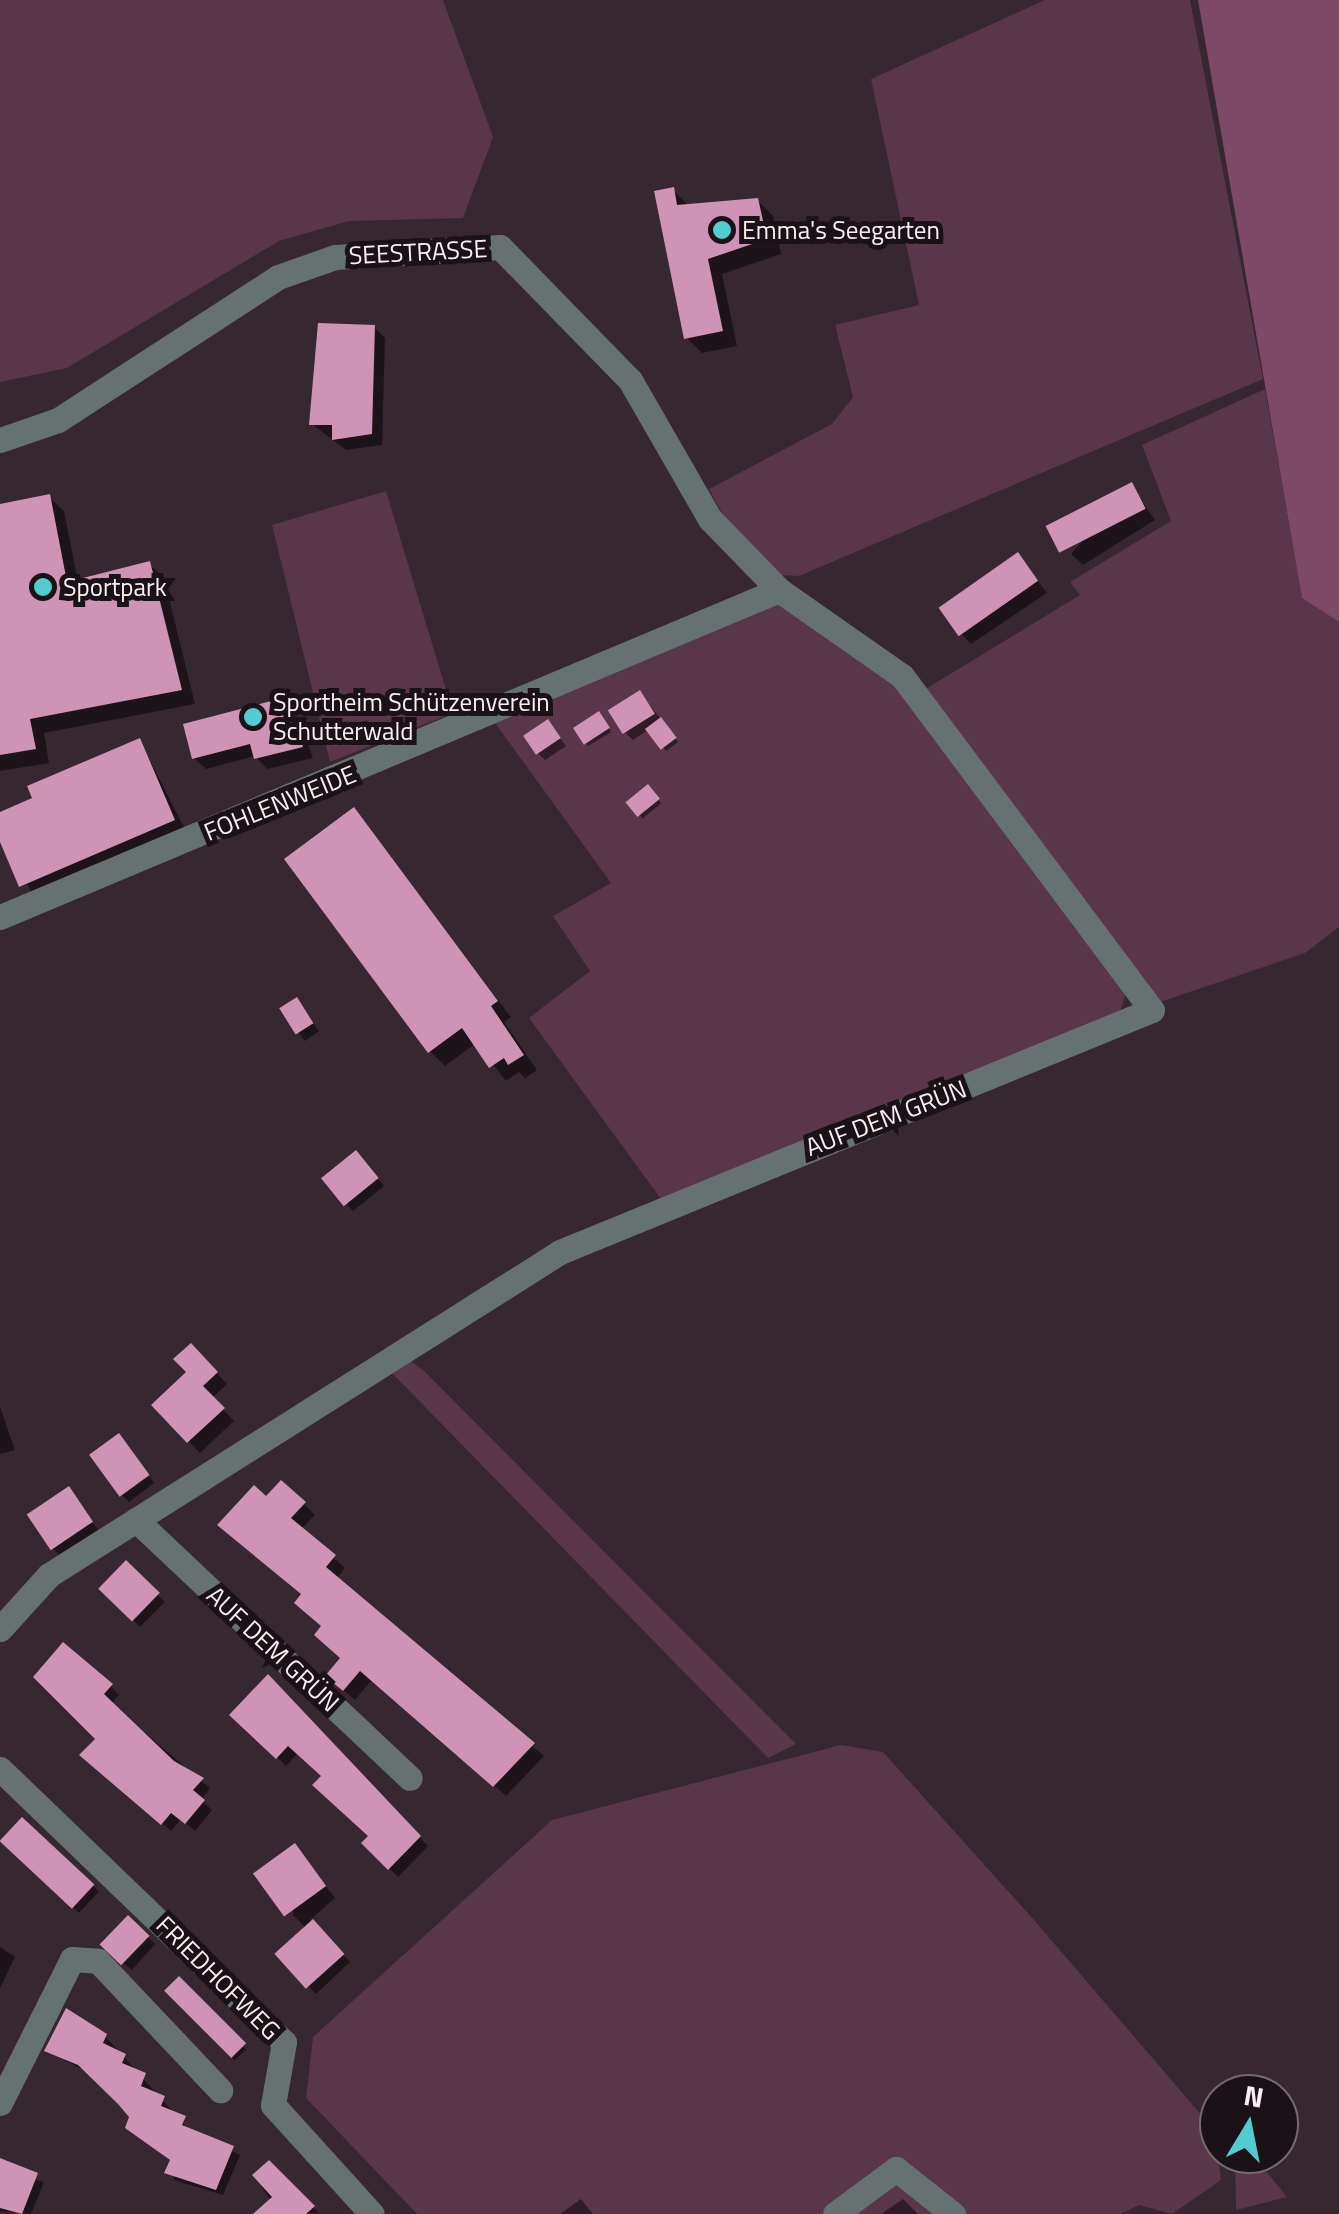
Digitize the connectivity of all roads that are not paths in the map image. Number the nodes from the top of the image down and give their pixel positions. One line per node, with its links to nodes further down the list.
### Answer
1 (0, 440): 2 (street, SEESTRASSE)
2 (779, 590): 3 (street, FOHLENWEIDE); 4 (street, AUF DEM GRÜN)
3 (0, 917)
4 (136, 1520): 5 (street, AUF DEM GRÜN); 7 (street, AUF DEM GRÜN)
5 (0, 1629)
6 (0, 1768): 10 (street, FRIEDHOFWEG)
7 (410, 1778)
8 (220, 2090): 9 (street)
9 (0, 2103)
10 (372, 2214)
11 (835, 2214): 12 (street)
12 (954, 2214)

